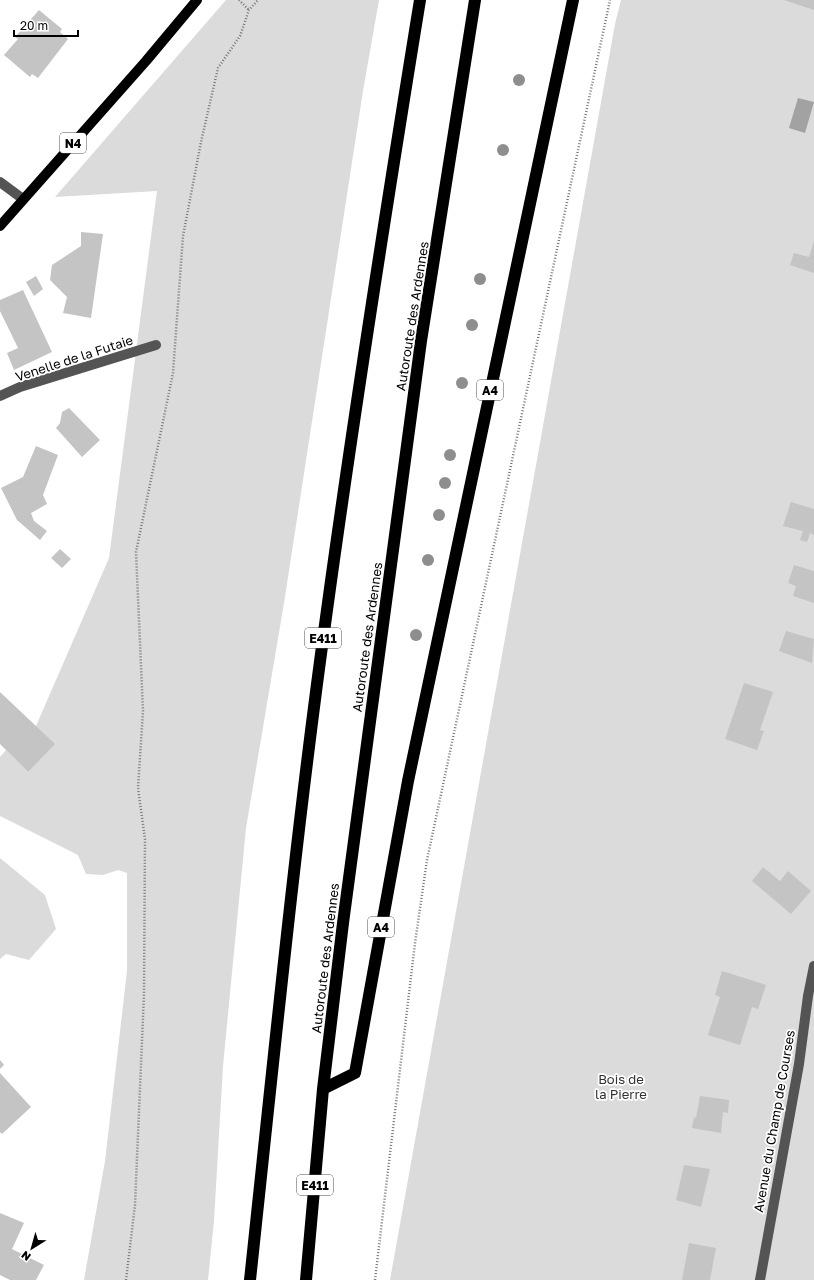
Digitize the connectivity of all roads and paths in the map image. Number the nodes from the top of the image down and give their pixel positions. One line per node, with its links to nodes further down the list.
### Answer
1 (196, 0): 10 (main road, N4)
2 (239, 0): 8 (path)
3 (258, 0): 8 (path)
4 (420, 0): 17 (highway, E411)
5 (475, 0): 15 (highway, Autoroute des Ardennes / E411)
6 (573, 0): 15 (highway, A4)
7 (610, 0): 19 (path)
8 (249, 10): 16 (path)
9 (0, 182): 10 (street)
10 (23, 199): 11 (main road, N4)
11 (0, 226)
12 (156, 345): 13 (street, Venelle de la Futaie)
13 (0, 396)
14 (814, 966): 20 (street, Avenue du Champ de Courses)
15 (323, 1089): 18 (highway, Autoroute des Ardennes / E411)
16 (126, 1280)
17 (250, 1280)
18 (306, 1280)
19 (375, 1280)
20 (760, 1280)

